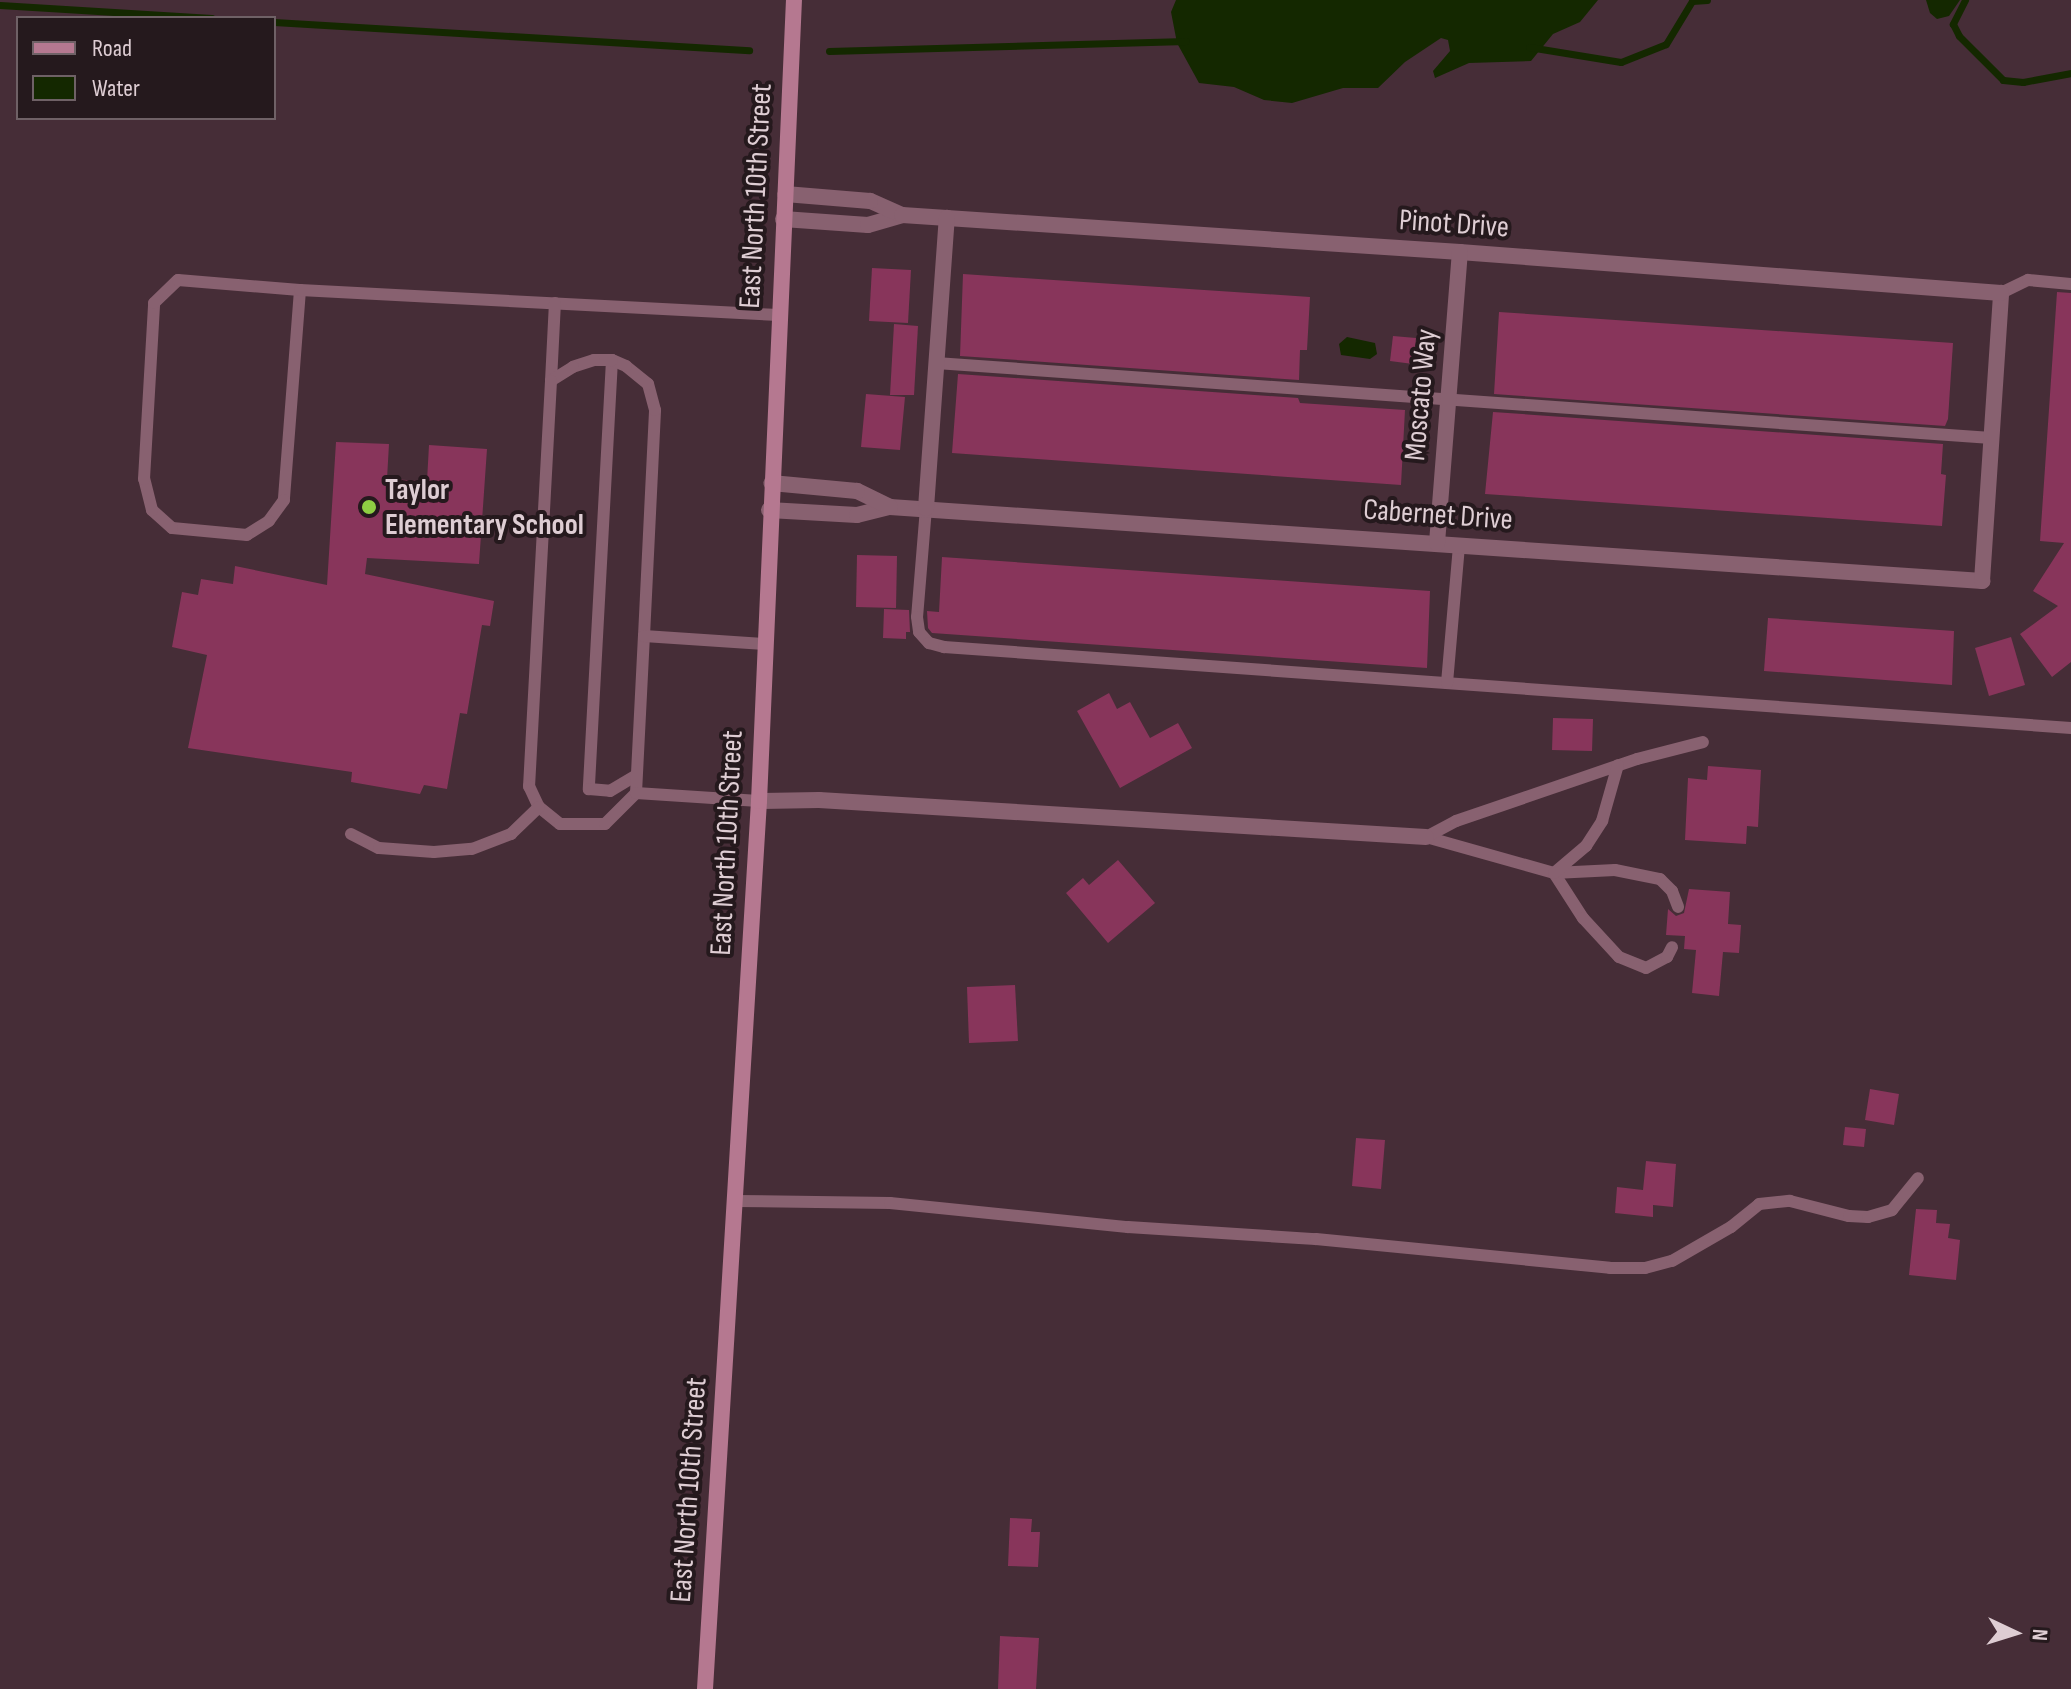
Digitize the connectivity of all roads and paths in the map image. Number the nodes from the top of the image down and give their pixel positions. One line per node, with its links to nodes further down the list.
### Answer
1 (794, 0): 2 (main road, East North 10th Street)
2 (785, 194): 3 (street, Pinot Drive); 5 (main road, East North 10th Street)
3 (902, 215): 4 (street, Pinot Drive); 5 (street, Pinot Drive)
4 (947, 218): 6 (street, Pinot Drive); 13 (street)
5 (783, 219): 11 (main road, East North 10th Street)
6 (1460, 252): 9 (street, Pinot Drive); 15 (street, Moscato Way)
7 (2071, 284): 9 (lane)
8 (300, 290): 8 (lane); 10 (lane)
9 (2001, 293): 16 (street)
10 (555, 303): 11 (lane); 14 (lane)
11 (778, 315): 17 (main road, East North 10th Street)
12 (612, 360): 14 (lane); 25 (lane); 31 (lane)
13 (936, 363): 15 (lane); 19 (street)
14 (551, 381): 34 (lane)
15 (1449, 398): 16 (lane); 21 (street, Moscato Way)
16 (1991, 438): 23 (street)
17 (771, 483): 18 (street, Cabernet Drive); 20 (main road, East North 10th Street)
18 (890, 507): 19 (street, Cabernet Drive); 20 (street, Cabernet Drive)
19 (926, 508): 21 (street, Cabernet Drive); 27 (lane)
20 (769, 510): 26 (main road, East North 10th Street)
21 (1437, 543): 22 (street, Cabernet Drive)
22 (1459, 545): 24 (street, Cabernet Drive); 27 (lane)
23 (1983, 557): 24 (street); 24 (street, Cabernet Drive)
24 (1964, 580)
25 (644, 636): 26 (lane); 31 (lane)
26 (765, 644): 33 (main road, East North 10th Street)
27 (1447, 683): 28 (lane)
28 (2071, 728)
29 (1703, 742): 30 (lane)
30 (1618, 765): 36 (lane); 37 (lane)
31 (635, 776): 32 (lane)
32 (636, 793): 33 (lane); 34 (lane)
33 (759, 801): 36 (street); 41 (main road, East North 10th Street)
34 (539, 807): 35 (lane)
35 (351, 834)
36 (1426, 837): 37 (lane)
37 (1554, 873): 38 (lane); 39 (lane)
38 (1678, 907)
39 (1672, 947)
40 (1918, 1178): 41 (lane)
41 (735, 1201): 42 (main road, East North 10th Street)
42 (705, 1689)

